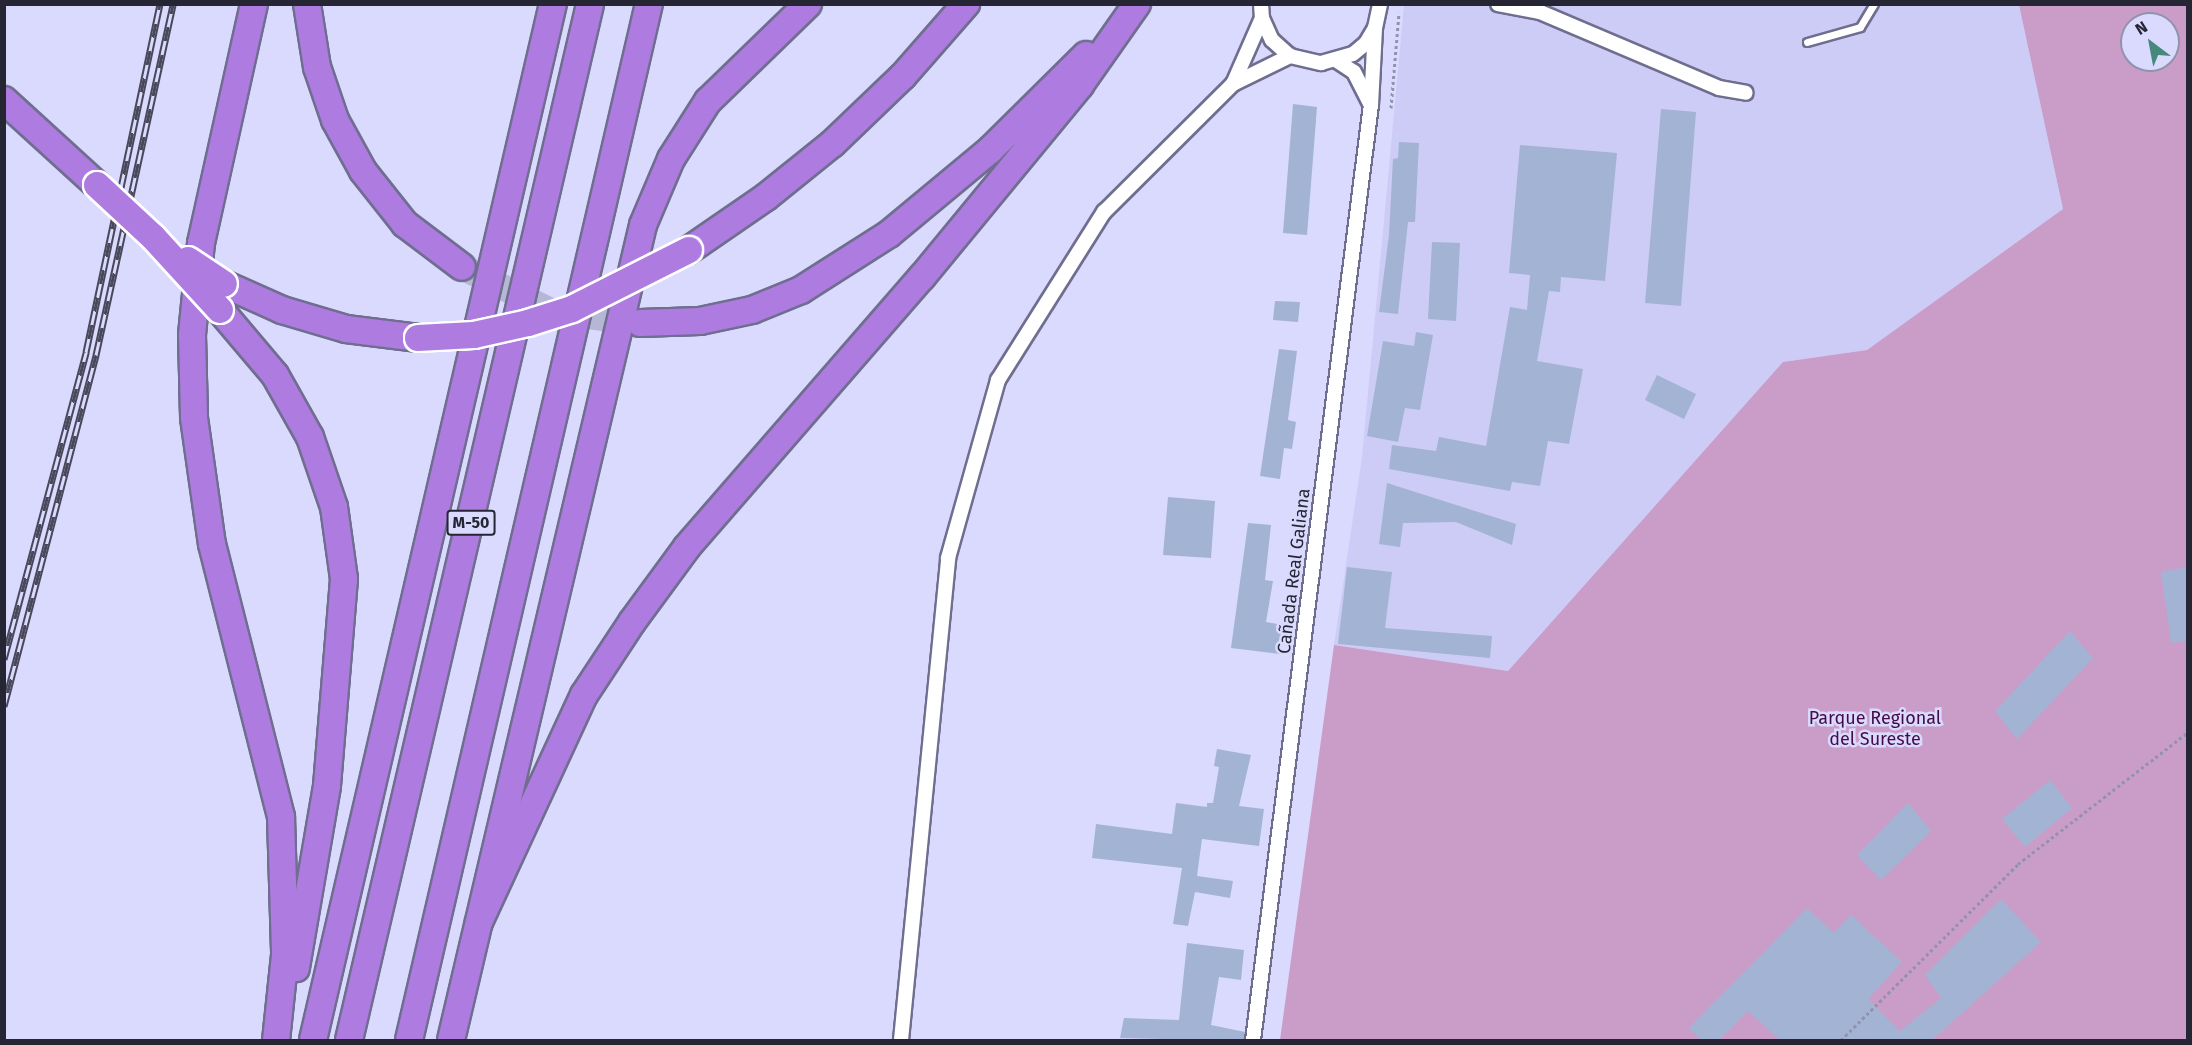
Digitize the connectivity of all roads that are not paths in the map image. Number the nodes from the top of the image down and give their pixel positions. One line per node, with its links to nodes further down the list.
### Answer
1 (254, 4): 25 (highway)
2 (307, 4): 22 (highway)
3 (553, 4): 26 (highway)
4 (590, 4): 27 (highway, M-50)
5 (649, 4): 28 (highway)
6 (808, 4): 24 (highway)
7 (966, 4): 21 (highway, bridge)
8 (1135, 4): 23 (highway); 24 (highway)
9 (1380, 4): 13 (street, Cañada Real Galiana)
10 (1498, 4): 18 (street)
11 (1874, 4): 14 (lane)
12 (1261, 11): 15 (street); 17 (street)
13 (1375, 28): 16 (street); 20 (street, Cañada Real Galiana)
14 (1808, 42)
15 (1290, 56): 16 (street); 17 (street)
16 (1337, 61): 20 (street)
17 (1233, 84): 30 (street)
18 (1746, 93)
19 (4, 100): 21 (highway, bridge)
20 (1371, 105): 31 (street, Cañada Real Galiana)
21 (153, 237): 25 (highway, bridge)
22 (462, 267)
23 (640, 323)
24 (478, 922): 29 (highway)
25 (277, 1041)
26 (313, 1041)
27 (350, 1041)
28 (409, 1041)
29 (451, 1041)
30 (901, 1041)
31 (1253, 1041)

